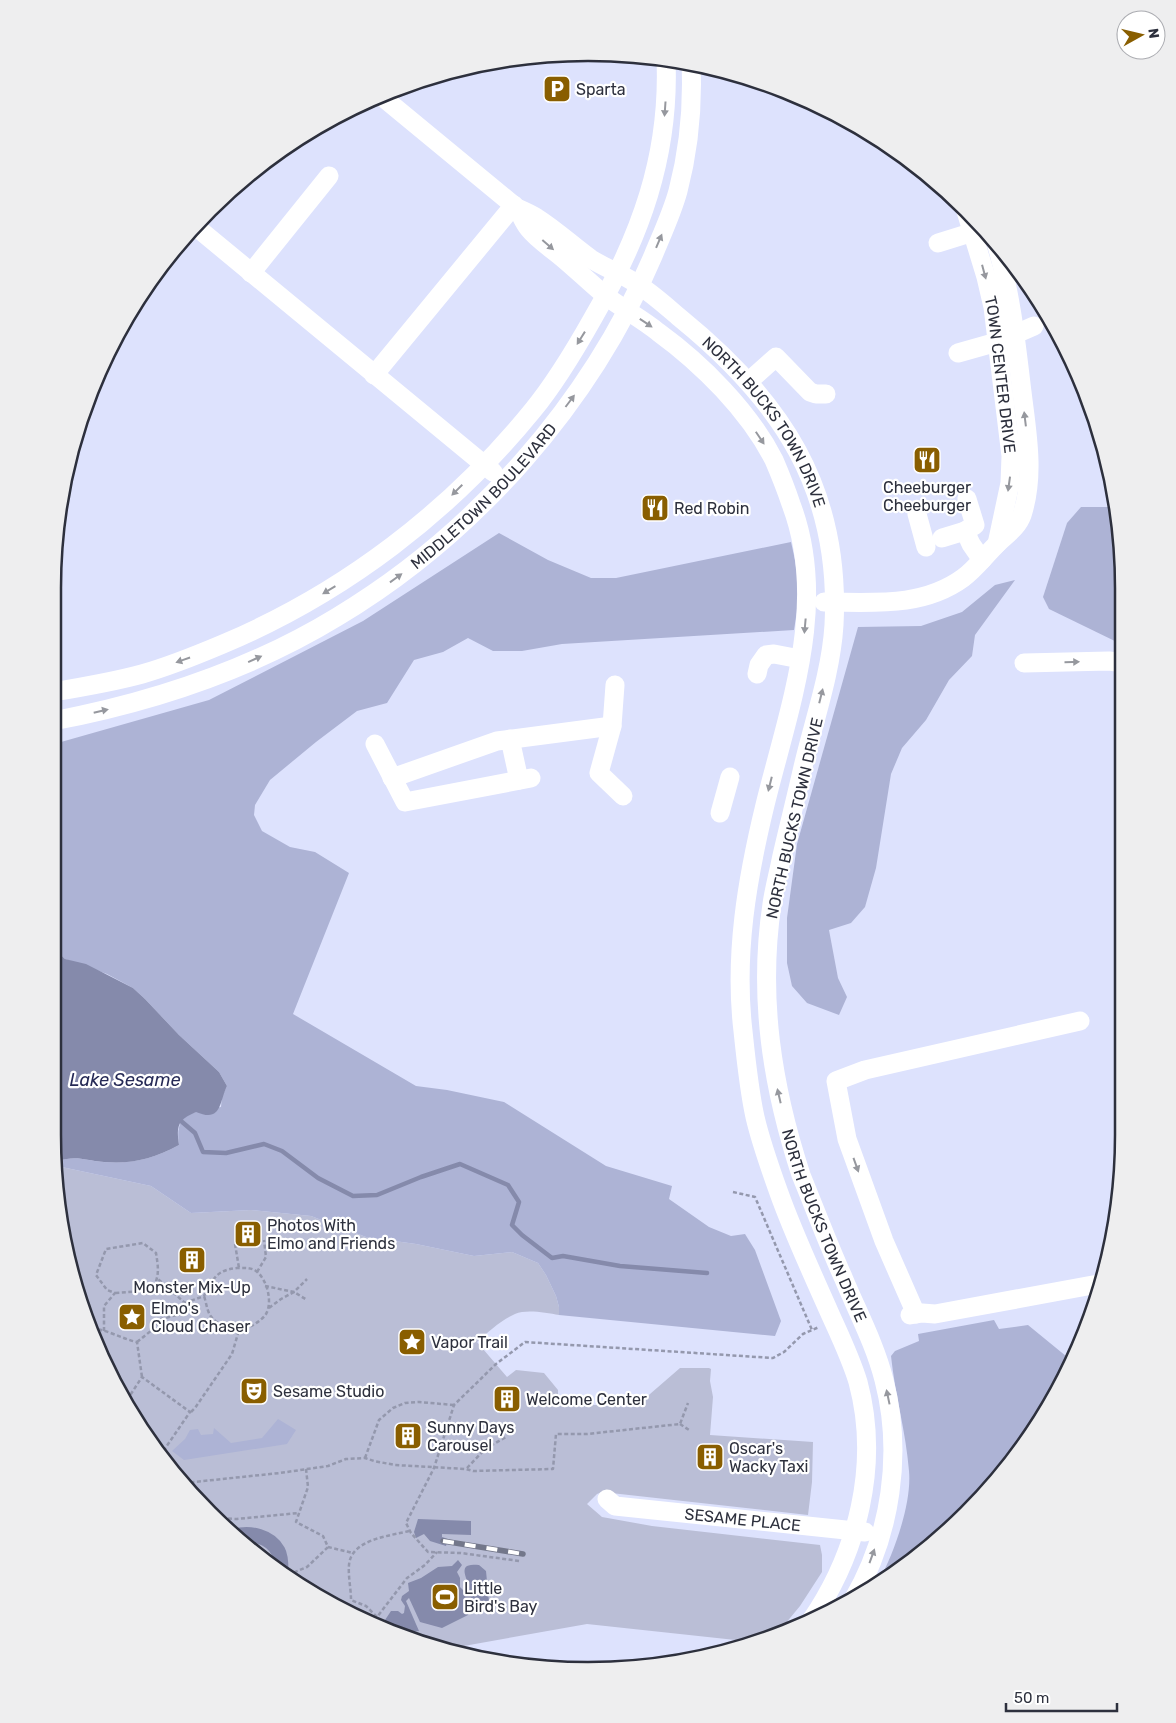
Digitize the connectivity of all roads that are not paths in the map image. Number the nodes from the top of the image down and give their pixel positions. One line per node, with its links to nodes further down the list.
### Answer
1 (666, 67): 11 (street, MIDDLETOWN BOULEVARD, one-way to 11)
2 (691, 71): 13 (street, MIDDLETOWN BOULEVARD, one-way to 2)
3 (387, 101): 5 (street)
4 (329, 176): 12 (street)
5 (515, 207): 11 (street, NORTH BUCKS TOWN DRIVE); 14 (street, NORTH BUCKS TOWN DRIVE, one-way to 14); 20 (street)
6 (201, 231): 12 (street)
7 (975, 232): 9 (street)
8 (979, 236): 18 (street, TOWN CENTER DRIVE, one-way to 18)
9 (938, 243)
10 (1001, 261): 17 (street, TOWN CENTER DRIVE)
11 (617, 272): 13 (street, NORTH BUCKS TOWN DRIVE); 14 (street, MIDDLETOWN BOULEVARD)
12 (251, 273): 20 (street)
13 (640, 286): 15 (street, MIDDLETOWN BOULEVARD); 21 (street, NORTH BUCKS TOWN DRIVE)
14 (606, 296): 15 (street, NORTH BUCKS TOWN DRIVE); 23 (street, MIDDLETOWN BOULEVARD, one-way to 23)
15 (628, 311): 24 (street, MIDDLETOWN BOULEVARD, one-way to 15); 30 (street, NORTH BUCKS TOWN DRIVE, one-way to 30)
16 (1034, 326): 17 (street)
17 (1015, 335): 18 (street); 28 (street, TOWN CENTER DRIVE, one-way to 17)
18 (997, 342): 19 (street); 28 (street, TOWN CENTER DRIVE, one-way to 28)
19 (958, 353)
20 (374, 375): 23 (street)
21 (749, 381): 22 (street); 31 (street, NORTH BUCKS TOWN DRIVE)
22 (826, 394)
23 (484, 464): 24 (street); 37 (street, MIDDLETOWN BOULEVARD, one-way to 37)
24 (503, 481): 38 (street, MIDDLETOWN BOULEVARD, one-way to 24)
25 (967, 499): 27 (street)
26 (917, 514): 27 (street)
27 (970, 528): 28 (street); 29 (street)
28 (996, 544): 29 (street, TOWN CENTER DRIVE)
29 (982, 560): 31 (street, TOWN CENTER DRIVE)
30 (808, 602): 31 (street, TOWN CENTER DRIVE); 32 (street, NORTH BUCKS TOWN DRIVE, one-way to 32)
31 (834, 602): 50 (street, NORTH BUCKS TOWN DRIVE, one-way to 31)
32 (800, 659): 35 (street); 49 (street, NORTH BUCKS TOWN DRIVE, one-way to 49)
33 (1115, 661): 34 (street, one-way to 33)
34 (1024, 663)
35 (757, 674)
36 (615, 685): 39 (street)
37 (61, 690)
38 (61, 720)
39 (612, 726): 40 (street); 44 (street)
40 (510, 739): 43 (street); 43 (street)
41 (375, 744): 43 (street)
42 (730, 777): 45 (street)
43 (392, 778)
44 (624, 796)
45 (720, 813)
46 (1080, 1021): 47 (street, one-way to 47)
47 (1093, 1285)
48 (607, 1499): 49 (street, SESAME PLACE)
49 (853, 1532): 50 (street, SESAME PLACE); 52 (street, NORTH BUCKS TOWN DRIVE)
50 (881, 1532): 51 (street, NORTH BUCKS TOWN DRIVE, one-way to 50)
51 (860, 1586)
52 (819, 1608)

